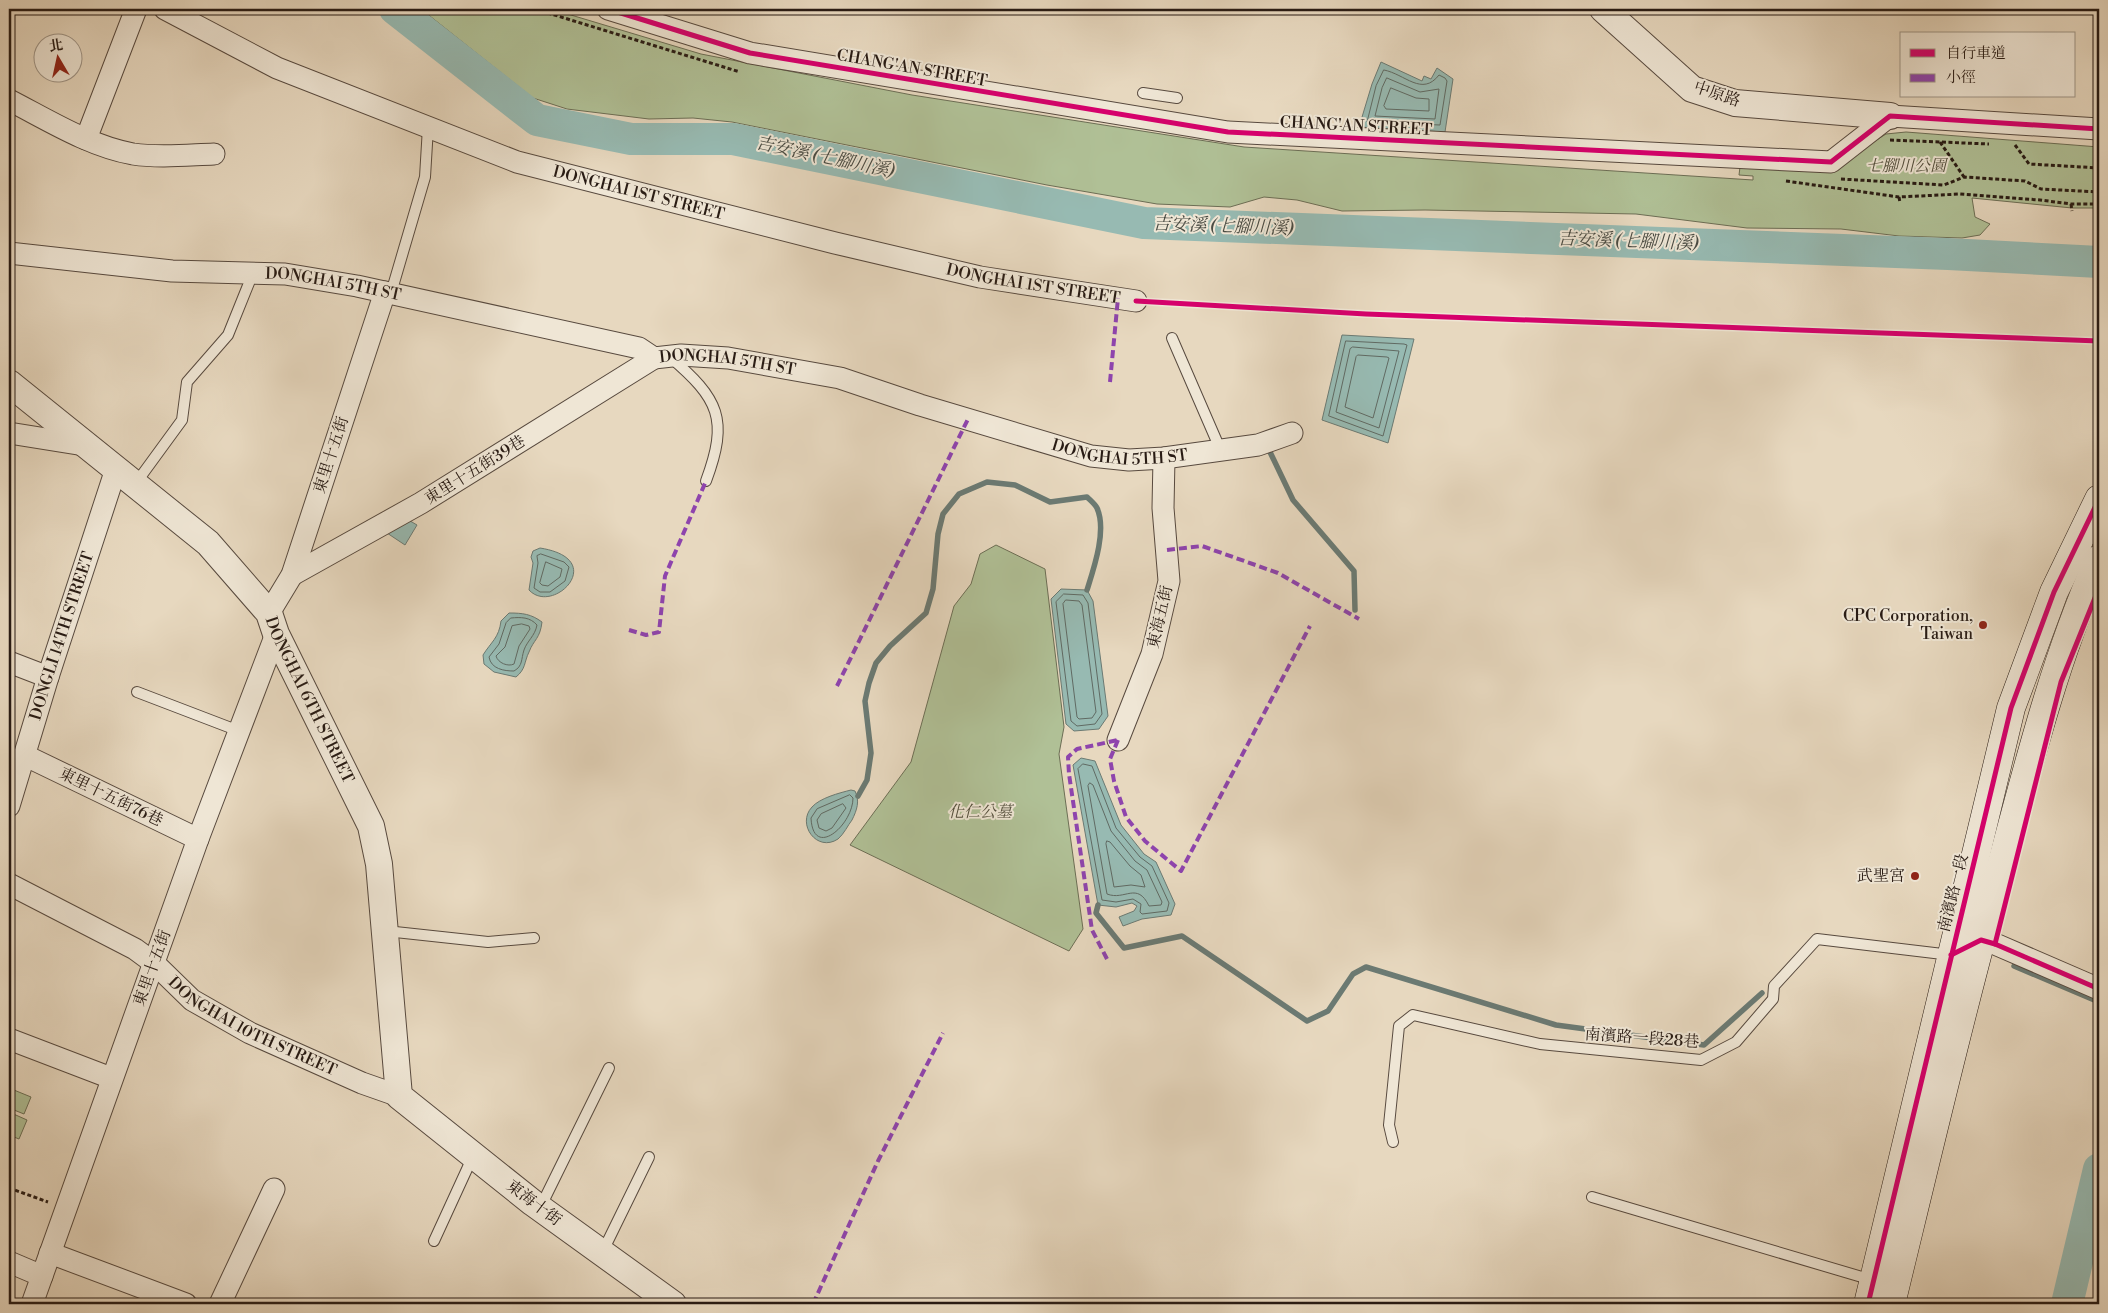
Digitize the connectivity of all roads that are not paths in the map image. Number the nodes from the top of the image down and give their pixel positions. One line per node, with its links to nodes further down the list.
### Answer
1 (136, 9): 11 (street)
2 (165, 9): 8 (street, DONGHAI 1ST STREET)
3 (608, 9): 9 (street, CHANG'AN STREET)
4 (1603, 9): 9 (street, 中原路)
5 (1143, 93): 6 (lane)
6 (1178, 98)
7 (9, 100): 11 (street)
8 (428, 127): 15 (lane); 16 (street, DONGHAI 1ST STREET)
9 (1887, 128): 10 (street)
10 (2099, 130)
11 (86, 139): 12 (street)
12 (214, 154)
13 (9, 253): 14 (street, DONGHAI 5TH ST)
14 (253, 273): 15 (street, DONGHAI 5TH ST); 25 (lane)
15 (388, 293): 18 (street, DONGHAI 5TH ST); 29 (street, 東里十五街)
16 (1136, 301)
17 (1172, 338): 23 (lane)
18 (662, 357): 24 (street, DONGHAI 5TH ST); 26 (lane); 29 (street, 東里十五街39巷)
19 (9, 383): 22 (street, DONGHAI 6TH STREET)
20 (9, 433): 22 (street)
21 (1292, 433): 23 (street, DONGHAI 5TH ST)
22 (84, 445): 25 (street, DONGHAI 6TH STREET)
23 (1221, 451): 24 (street, DONGHAI 5TH ST)
24 (1164, 458): 35 (street, 東海五街)
25 (126, 476): 30 (street, DONGHAI 6TH STREET); 32 (street, DONGLI 14TH STREET)
26 (706, 481)
27 (2099, 499): 43 (main road, 南濱路一段)
28 (2099, 560): 42 (main road)
29 (292, 575): 30 (street, 東里十五街)
30 (272, 623): 34 (street, 東里十五街); 40 (street, DONGHAI 6TH STREET)
31 (9, 662): 32 (street)
32 (48, 677): 36 (street, DONGLI 14TH STREET)
33 (137, 692): 34 (lane)
34 (239, 731): 38 (street, 東里十五街)
35 (1118, 740)
36 (24, 755): 37 (street, DONGLI 14TH STREET); 38 (street, 東里十五街76巷)
37 (9, 806)
38 (198, 839): 44 (street, 東里十五街)
39 (9, 884): 44 (street, DONGHAI 10TH STREET)
40 (385, 931): 41 (lane); 49 (street, DONGHAI 6TH STREET)
41 (534, 938)
42 (1980, 940): 43 (street); 45 (street); 66 (main road)
43 (1951, 955): 50 (lane, 南濱路一段28巷); 61 (main road, 南濱路一段)
44 (154, 963): 48 (street, 東里十五街); 49 (street, DONGHAI 10TH STREET)
45 (2099, 989)
46 (9, 1039): 48 (street)
47 (609, 1068): 55 (lane)
48 (111, 1078): 57 (street, 東里十五街)
49 (399, 1096): 51 (street, 東海十街)
50 (1393, 1142)
51 (473, 1156): 55 (street, 東海十街); 56 (lane)
52 (649, 1157): 58 (lane)
53 (274, 1189): 64 (street)
54 (1592, 1197): 61 (lane)
55 (540, 1208): 58 (street, 東海十街)
56 (434, 1241)
57 (50, 1253): 60 (street, 東里十五街); 63 (street)
58 (602, 1253): 65 (street, 東海十街)
59 (9, 1262): 60 (street)
60 (42, 1276): 62 (street, 東里十五街)
61 (1870, 1292)
62 (32, 1304)
63 (186, 1304)
64 (220, 1304)
65 (673, 1304)
66 (1891, 1304)

